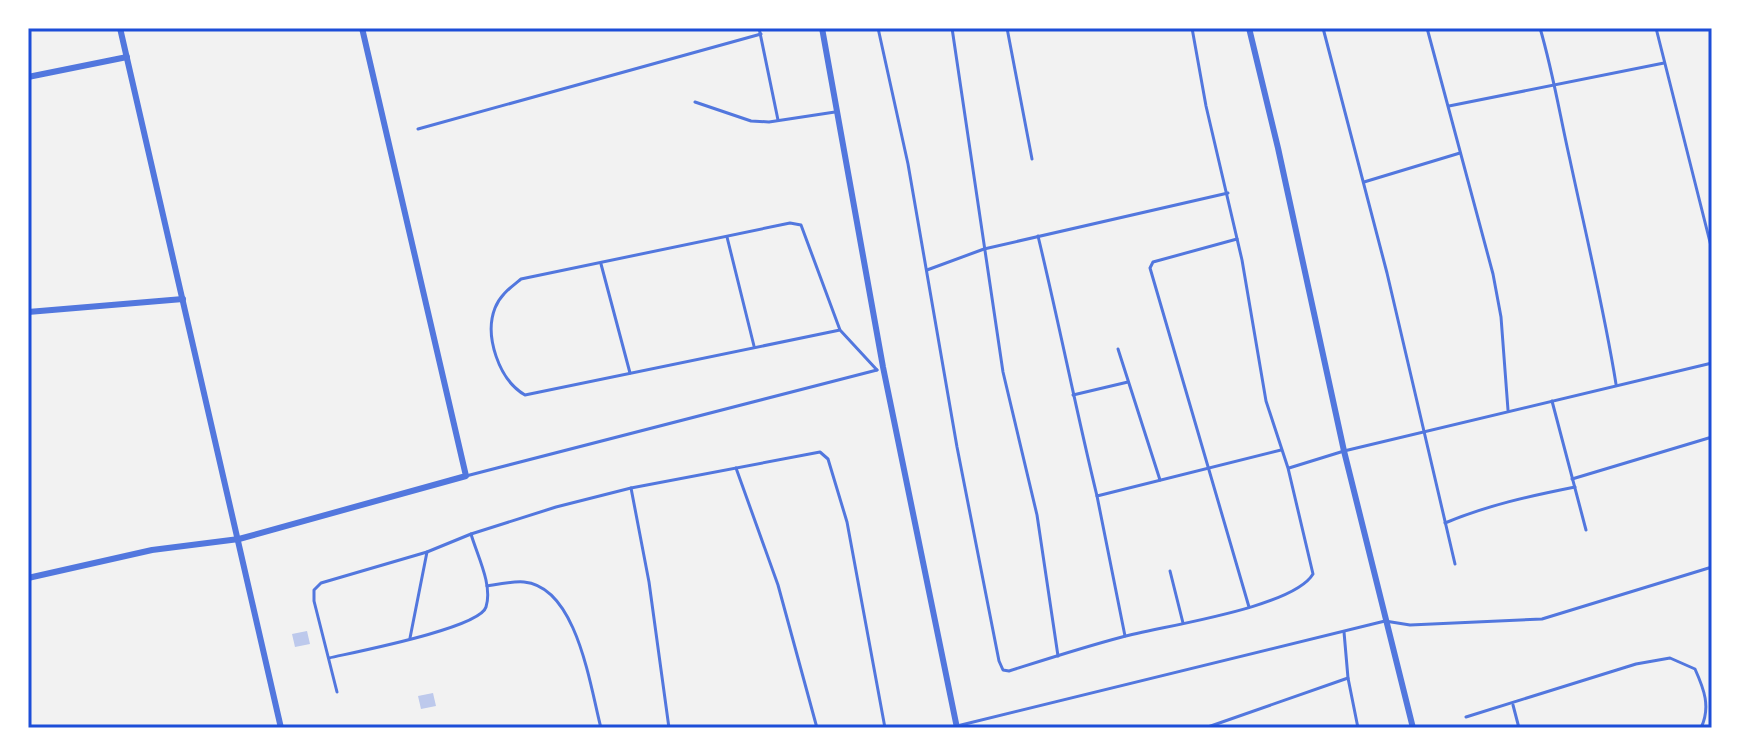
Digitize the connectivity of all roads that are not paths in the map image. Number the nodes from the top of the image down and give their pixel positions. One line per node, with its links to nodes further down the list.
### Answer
1 (120, 28): 16 (street)
2 (362, 28): 56 (street)
3 (759, 28): 15 (lane)
4 (822, 28): 22 (street)
5 (878, 28): 35 (lane)
6 (959, 28): 14 (lane)
7 (1007, 28): 26 (lane)
8 (1192, 28): 28 (lane)
9 (1249, 28): 52 (street)
10 (1323, 28): 27 (lane)
11 (1427, 28): 21 (lane)
12 (1540, 28): 19 (lane)
13 (1656, 28): 17 (lane)
14 (952, 29): 32 (lane)
15 (761, 34): 23 (lane); 24 (lane)
16 (127, 57): 18 (street); 36 (street)
17 (1664, 63): 19 (lane); 33 (lane)
18 (28, 77)
19 (1556, 85): 21 (lane); 45 (lane)
20 (695, 102): 23 (lane)
21 (1448, 106): 25 (lane)
22 (837, 112): 23 (lane); 42 (street)
23 (778, 120)
24 (418, 129)
25 (1460, 153): 27 (lane); 48 (lane)
26 (1032, 159)
27 (1364, 182): 49 (lane)
28 (1228, 193): 30 (lane); 31 (lane)
29 (726, 236): 34 (lane); 38 (lane); 39 (lane)
30 (1038, 236): 32 (lane); 46 (lane)
31 (1237, 239): 51 (lane); 54 (lane)
32 (984, 249): 35 (lane); 78 (lane)
33 (1712, 250)
34 (601, 262): 43 (lane); 43 (lane)
35 (927, 270): 78 (lane)
36 (183, 299): 37 (street); 65 (street)
37 (28, 312)
38 (840, 330): 39 (lane); 42 (lane)
39 (754, 346): 43 (lane)
40 (1118, 349): 44 (lane)
41 (1712, 363): 45 (lane)
42 (880, 368): 56 (lane); 84 (street)
43 (630, 373)
44 (1128, 382): 46 (lane); 58 (lane)
45 (1616, 386): 47 (lane)
46 (1073, 395): 61 (lane)
47 (1552, 401): 48 (lane); 57 (lane)
48 (1508, 411): 49 (lane)
49 (1424, 431): 52 (lane); 62 (lane)
50 (1712, 437): 57 (lane)
51 (1281, 450): 54 (lane); 55 (lane)
52 (1344, 451): 55 (lane); 73 (street)
53 (736, 468): 60 (lane); 88 (lane); 89 (lane)
54 (1208, 468): 58 (lane); 72 (lane)
55 (1288, 468): 72 (lane)
56 (466, 476): 65 (street)
57 (1572, 479): 59 (lane)
58 (1160, 480): 61 (lane)
59 (1575, 487): 62 (lane); 63 (lane)
60 (631, 488): 64 (lane); 87 (lane)
61 (1097, 496): 76 (lane)
62 (1445, 523): 67 (lane)
63 (1586, 530)
64 (471, 534): 66 (lane); 71 (lane)
65 (239, 539): 70 (street); 85 (street)
66 (427, 552): 77 (lane); 79 (lane)
67 (1455, 564)
68 (1712, 567): 73 (lane)
69 (1170, 571): 74 (lane)
70 (28, 578)
71 (487, 586): 77 (lane); 86 (lane)
72 (1249, 607): 74 (lane)
73 (1385, 621): 75 (lane); 92 (street)
74 (1183, 623): 76 (lane)
75 (1344, 632): 80 (lane); 84 (lane)
76 (1125, 636): 78 (lane)
77 (410, 638): 79 (lane)
78 (1058, 656)
79 (328, 658): 81 (lane)
80 (1348, 678): 90 (lane); 91 (lane)
81 (337, 692)
82 (1512, 703): 83 (lane); 93 (lane); 94 (lane)
83 (1466, 717)
84 (957, 727)
85 (281, 728)
86 (601, 728)
87 (669, 728)
88 (817, 728)
89 (885, 728)
90 (1205, 728)
91 (1358, 728)
92 (1413, 728)
93 (1519, 728)
94 (1701, 728)

